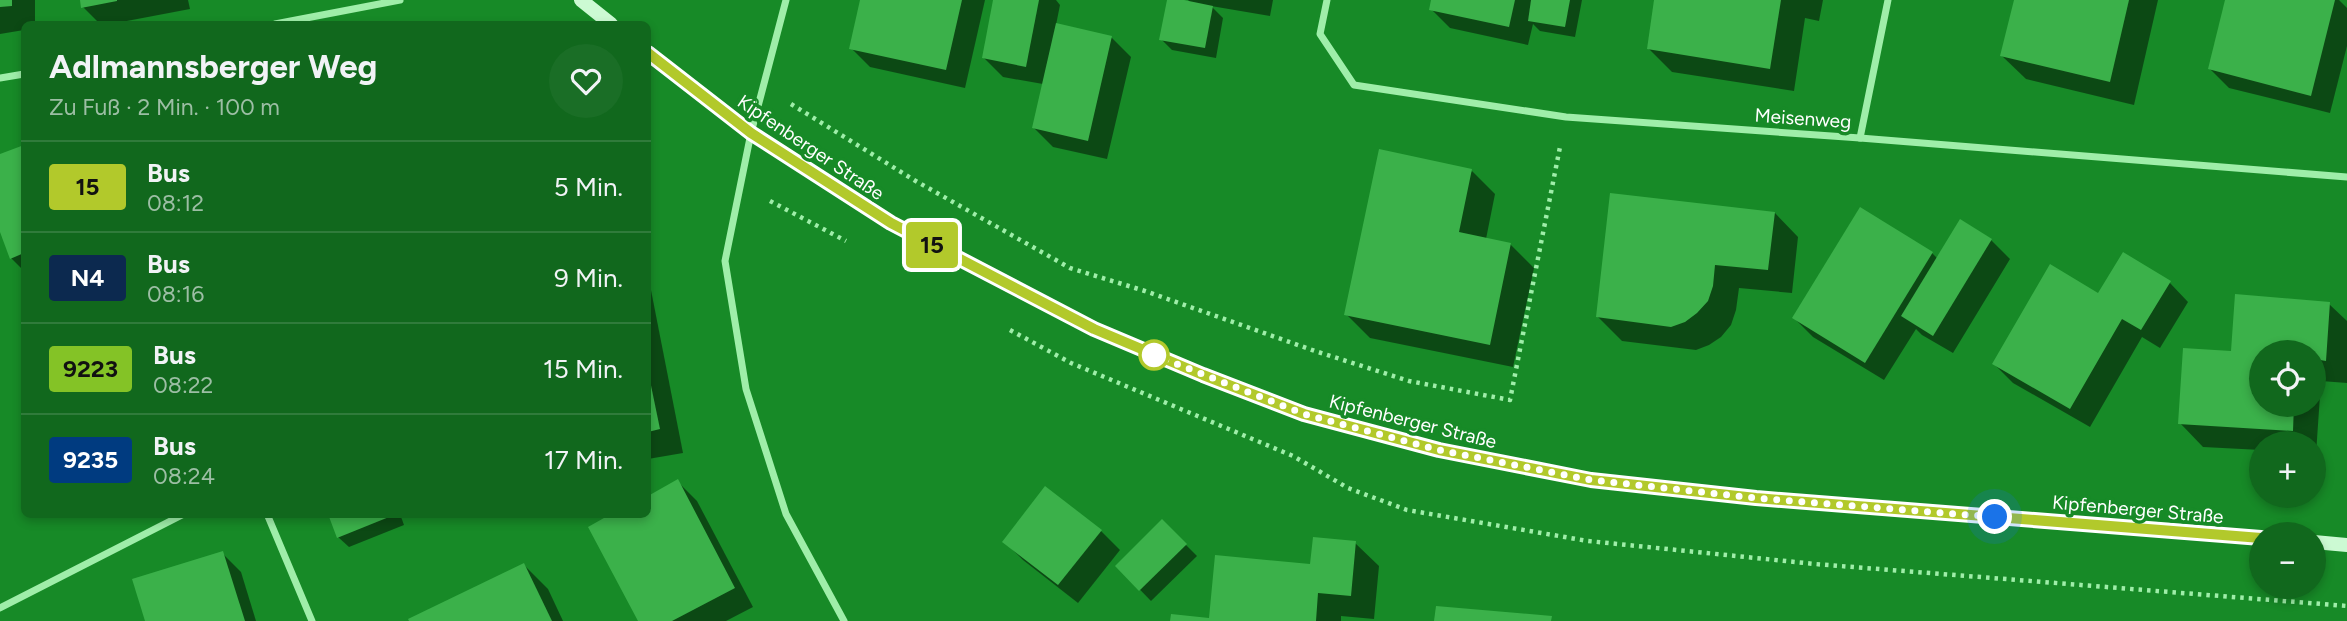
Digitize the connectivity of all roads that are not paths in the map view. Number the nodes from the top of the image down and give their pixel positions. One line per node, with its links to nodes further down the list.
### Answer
1 (400, 0): 6 (street)
2 (581, 0): 7 (street)
3 (786, 0): 11 (street)
4 (1327, 0): 12 (street, Meisenweg)
5 (1888, 0): 12 (street)
6 (291, 21)
7 (607, 21)
8 (651, 55): 11 (street, Kipfenberger Straße)
9 (21, 74): 10 (street)
10 (0, 78)
11 (751, 133): 16 (street, Kipfenberger Straße); 21 (street)
12 (1860, 138): 13 (street, Meisenweg)
13 (2347, 177)
14 (176, 518): 19 (street)
15 (269, 518): 20 (street)
16 (2249, 537)
17 (2326, 543): 18 (street)
18 (2347, 545)
19 (0, 608)
20 (312, 621)
21 (844, 621)

